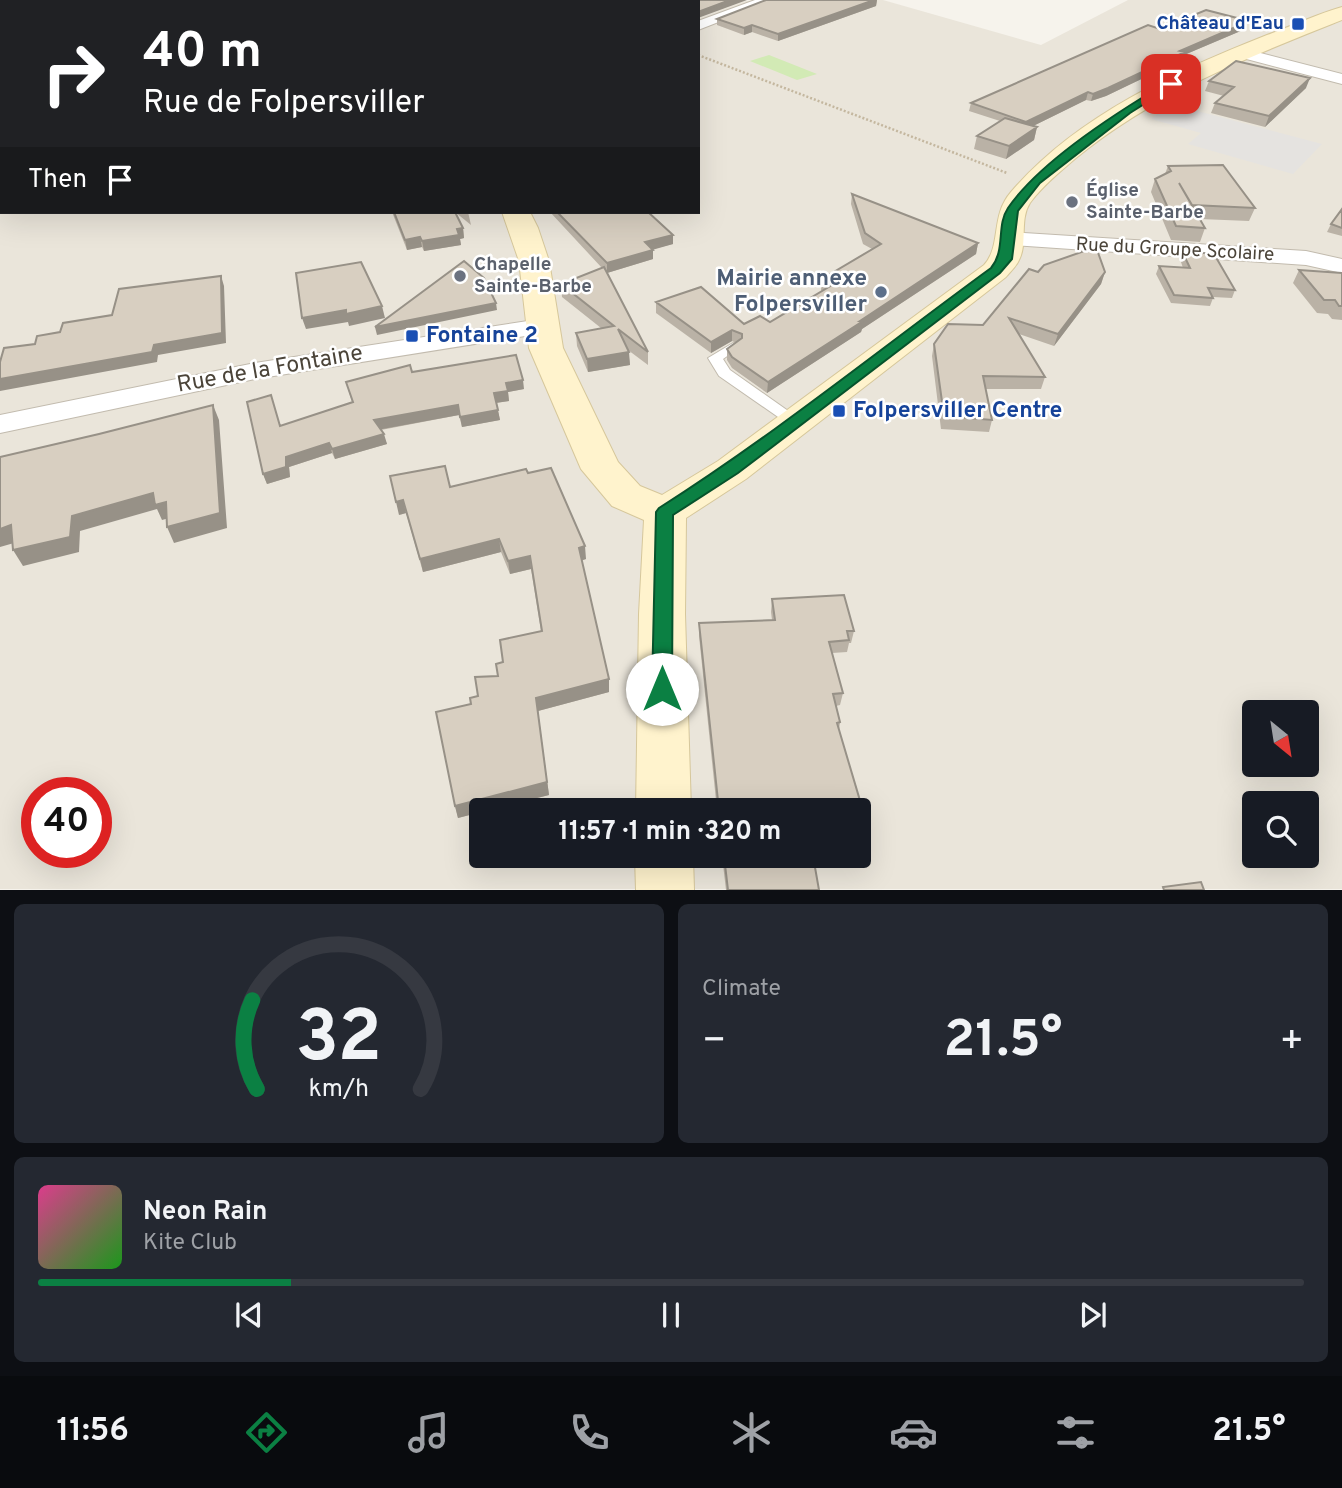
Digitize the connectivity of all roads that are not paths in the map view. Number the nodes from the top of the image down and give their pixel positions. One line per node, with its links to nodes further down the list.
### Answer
1 (768, 0): 3 (street)
2 (1342, 13): 4 (street)
3 (700, 25)
4 (1241, 53): 5 (street); 7 (street)
5 (1342, 79)
6 (517, 214): 9 (street)
7 (1007, 239): 8 (street, Rue du Groupe Scolaire); 11 (street)
8 (1342, 266)
9 (541, 327): 12 (street, Rue de la Fontaine); 13 (street)
10 (733, 347): 11 (lane)
11 (796, 423): 13 (street)
12 (0, 425)
13 (665, 512): 14 (street)
14 (663, 798)
15 (664, 868): 16 (street)
16 (665, 890)

